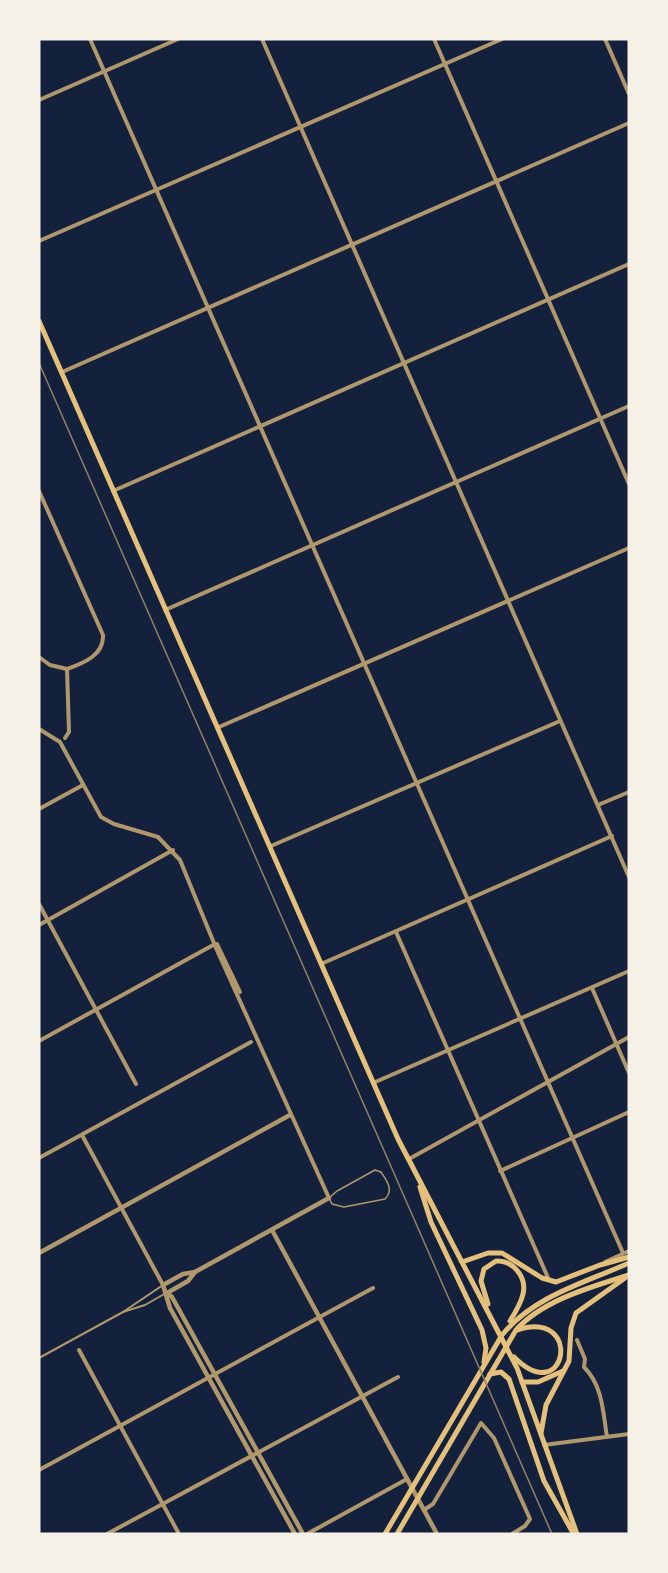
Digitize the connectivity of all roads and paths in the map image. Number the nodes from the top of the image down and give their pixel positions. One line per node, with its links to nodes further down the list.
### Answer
1 (90, 39): 8 (street)
2 (178, 39): 8 (street)
3 (262, 39): 12 (street)
4 (434, 39): 7 (street)
5 (502, 39): 7 (street)
6 (605, 39): 9 (street)
7 (446, 64): 12 (street); 13 (street)
8 (104, 71): 10 (street); 14 (street)
9 (629, 94)
10 (39, 100)
11 (629, 123): 13 (street)
12 (301, 127): 14 (street); 16 (street)
13 (497, 181): 16 (street); 18 (street)
14 (157, 190): 15 (street); 19 (street)
15 (39, 241)
16 (352, 245): 19 (street); 21 (street)
17 (629, 264): 18 (street)
18 (549, 300): 21 (street); 24 (street)
19 (209, 309): 22 (street); 25 (street)
20 (39, 321): 22 (main road)
21 (403, 364): 25 (street); 26 (street)
22 (62, 372): 29 (main road)
23 (629, 406): 24 (street)
24 (600, 418): 26 (street); 27 (street)
25 (260, 427): 29 (street); 30 (street)
26 (456, 482): 30 (street); 32 (street)
27 (629, 484)
28 (39, 491): 36 (street)
29 (113, 491): 33 (main road)
30 (312, 544): 33 (street); 35 (street)
31 (629, 548): 32 (street)
32 (508, 601): 35 (street); 37 (street)
33 (165, 610): 38 (main road)
34 (39, 657): 36 (street)
35 (364, 663): 38 (street); 41 (street)
36 (67, 669): 40 (street)
37 (561, 721): 41 (street); 44 (street)
38 (219, 727): 47 (main road)
39 (39, 729): 42 (street)
40 (65, 738)
41 (416, 782): 47 (street); 50 (street)
42 (83, 785): 45 (street); 48 (street)
43 (629, 792): 44 (street)
44 (598, 805): 46 (street)
45 (39, 809)
46 (612, 836): 49 (street); 50 (street)
47 (271, 846): 56 (main road)
48 (173, 850): 52 (street); 55 (street)
49 (629, 876)
50 (469, 901): 54 (street); 61 (street)
51 (39, 904): 52 (street)
52 (48, 921): 53 (street); 60 (street)
53 (39, 925)
54 (396, 932): 56 (street); 66 (street)
55 (216, 944): 59 (street); 60 (street); 72 (street)
56 (321, 964): 69 (main road)
57 (629, 971): 58 (street)
58 (592, 988): 61 (street); 65 (street)
59 (240, 992)
60 (96, 1009): 63 (street); 70 (street)
61 (521, 1019): 66 (street); 68 (street)
62 (629, 1037): 65 (street)
63 (39, 1041)
64 (251, 1042): 74 (street)
65 (617, 1044): 67 (street); 68 (street)
66 (448, 1051): 69 (street); 73 (street)
67 (629, 1073)
68 (547, 1081): 73 (street); 75 (street)
69 (374, 1083): 77 (main road)
70 (136, 1084)
71 (629, 1112): 75 (street)
72 (290, 1115): 80 (street); 81 (street)
73 (478, 1120): 77 (street); 78 (street)
74 (82, 1135): 76 (street); 81 (street)
75 (572, 1138): 78 (street); 85 (street)
76 (39, 1158)
77 (408, 1159): 79 (main road)
78 (500, 1171): 92 (street)
79 (417, 1177): 87 (main road); 106 (main road)
80 (328, 1198): 80 (lane); 82 (street)
81 (121, 1208): 84 (street); 93 (street)
82 (272, 1230): 90 (street); 98 (street)
83 (629, 1251): 85 (street)
84 (39, 1253)
85 (623, 1253): 89 (street)
86 (629, 1257): 89 (main road)
87 (462, 1262): 92 (main road); 97 (main road)
88 (629, 1263): 100 (main road)
89 (600, 1264): 92 (main road)
90 (195, 1272): 93 (street); 95 (street)
91 (629, 1275): 99 (main road); 105 (main road)
92 (552, 1281)
93 (163, 1285): 95 (street); 96 (street)
94 (373, 1288): 98 (street)
95 (167, 1293): 96 (street); 107 (street); 110 (street)
96 (123, 1312): 104 (street)
97 (490, 1314): 100 (main road); 100 (main road)
98 (319, 1318): 107 (street); 112 (street)
99 (516, 1330): 103 (main road); 108 (main road)
100 (500, 1333): 103 (main road); 106 (main road)
101 (577, 1340): 116 (street)
102 (79, 1350): 113 (street)
103 (509, 1352): 111 (main road)
104 (39, 1358)
105 (567, 1365): 111 (main road); 115 (main road)
106 (482, 1371): 124 (main road)
107 (218, 1374): 110 (street); 118 (street)
108 (490, 1374): 131 (main road); 134 (main road)
109 (398, 1377): 112 (street)
110 (210, 1378): 113 (street); 119 (street)
111 (522, 1382): 115 (main road)
112 (362, 1396): 118 (street); 121 (street)
113 (121, 1427): 120 (street); 122 (street)
114 (629, 1434): 116 (street)
115 (540, 1437): 117 (main road)
116 (606, 1437): 117 (street)
117 (543, 1445): 134 (main road)
118 (259, 1451): 119 (street); 128 (street)
119 (251, 1455): 122 (street); 127 (street)
120 (39, 1470)
121 (407, 1479): 123 (street); 128 (street)
122 (163, 1503): 125 (street); 126 (street)
123 (424, 1510): 132 (street); 133 (street)
124 (392, 1522): 129 (main road); 130 (main road)
125 (107, 1534)
126 (179, 1534)
127 (295, 1534)
128 (305, 1534)
129 (381, 1534)
130 (385, 1534)
131 (397, 1534)
132 (437, 1534)
133 (512, 1534)
134 (576, 1534)

